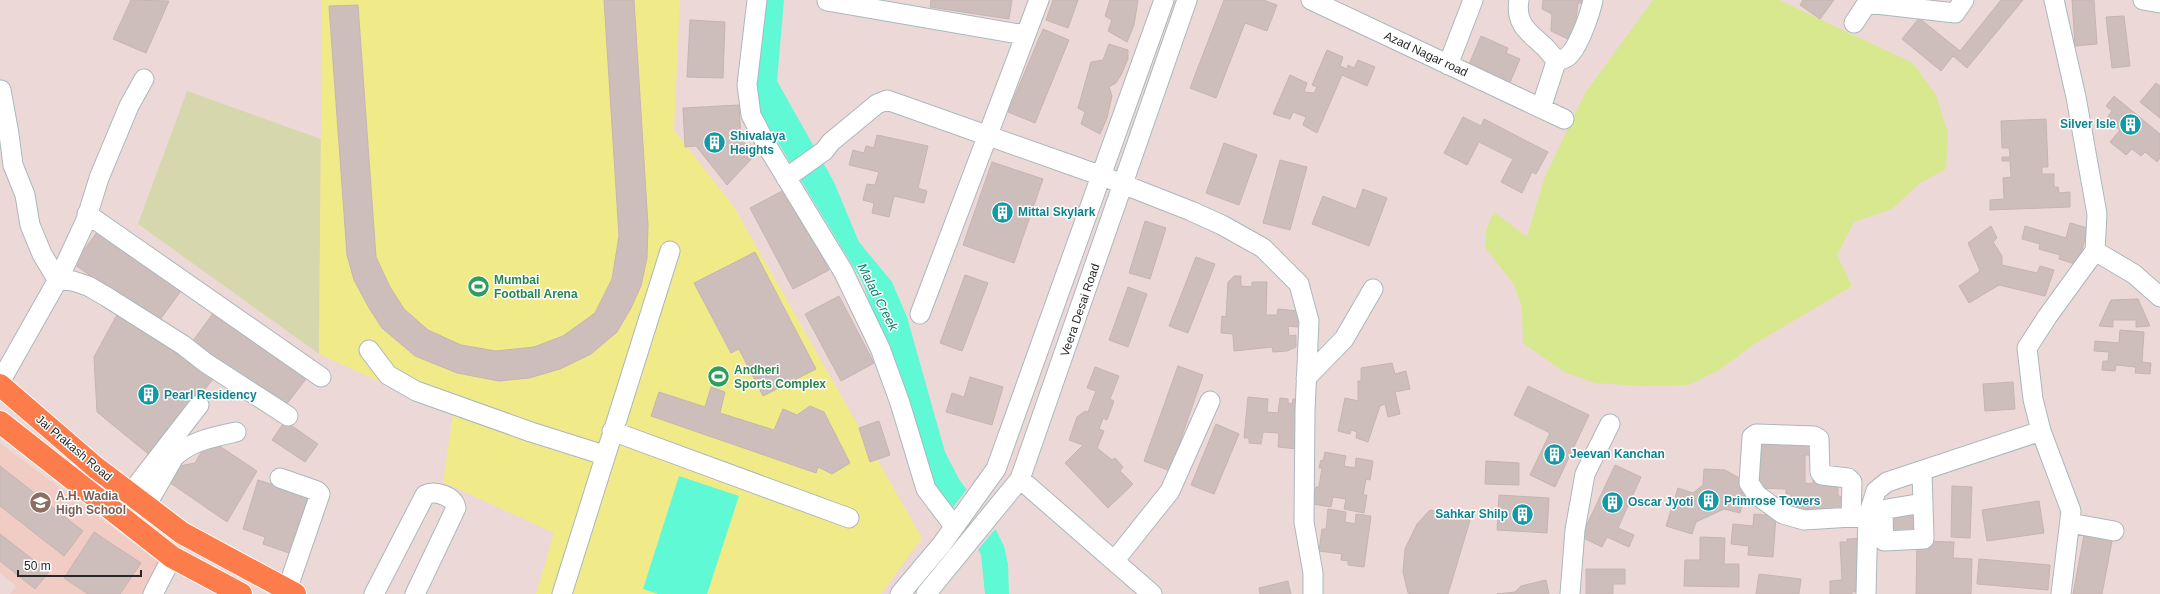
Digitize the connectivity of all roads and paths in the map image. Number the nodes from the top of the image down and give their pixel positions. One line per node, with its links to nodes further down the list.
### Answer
1 (757, 0): 24 (street)
2 (1039, 0): 16 (street)
3 (1164, 0): 25 (street)
4 (1187, 0): 26 (street, Veera Desai Road)
5 (1311, 0): 18 (street, Azad Nagar road)
6 (1473, 0): 18 (street)
7 (1519, 0): 17 (street)
8 (1593, 0): 17 (street)
9 (1964, 0): 13 (street)
10 (2054, 0): 29 (street)
11 (2143, 0): 14 (street)
12 (827, 1): 16 (street)
13 (1868, 1): 15 (street)
14 (2160, 3)
15 (1854, 23)
16 (1025, 35): 23 (street)
17 (1556, 62): 21 (street)
18 (1448, 65): 21 (street, Azad Nagar road)
19 (144, 79): 27 (street)
20 (1, 90): 30 (street)
21 (1541, 108): 22 (street, Azad Nagar road)
22 (1564, 120)
23 (988, 135): 24 (street); 25 (street); 33 (street)
24 (788, 171): 54 (street)
25 (1101, 176): 26 (street); 54 (street)
26 (1123, 185): 36 (street); 49 (street, Veera Desai Road)
27 (87, 214): 30 (street); 35 (street)
28 (670, 251): 43 (street)
29 (2095, 251): 32 (street); 44 (street)
30 (57, 280): 37 (street); 40 (street)
31 (1373, 289): 36 (street)
32 (2160, 297)
33 (920, 314)
34 (369, 350): 46 (street)
35 (321, 376)
36 (1306, 378): 68 (street)
37 (0, 384): 50 (main road, Jai Prakash Road)
38 (1210, 401): 58 (street)
39 (199, 405): 50 (street)
40 (288, 416)
41 (0, 422): 57 (main road, Jai Prakash Road)
42 (1610, 424): 69 (street)
43 (612, 431): 46 (street); 53 (street)
44 (2041, 431): 47 (street); 55 (street)
45 (236, 432): 50 (street)
46 (604, 455): 64 (street)
47 (1922, 472): 51 (street); 52 (street)
48 (280, 478): 59 (street)
49 (1020, 479): 58 (street); 66 (street, Veera Desai Road)
50 (138, 500): 59 (main road, Jai Prakash Road)
51 (1923, 503)
52 (1859, 516): 52 (street); 70 (street)
53 (849, 518)
54 (957, 523): 65 (street)
55 (2070, 523): 56 (street); 71 (street)
56 (2114, 531)
57 (172, 557): 61 (street); 62 (main road, Jai Prakash Road)
58 (1115, 560): 67 (street)
59 (291, 592)
60 (376, 593): 63 (street)
61 (153, 594)
62 (241, 594)
63 (415, 594)
64 (562, 594)
65 (900, 594)
66 (926, 594)
67 (1152, 594)
68 (1313, 594)
69 (1570, 594)
70 (1866, 594)
71 (2061, 594)

